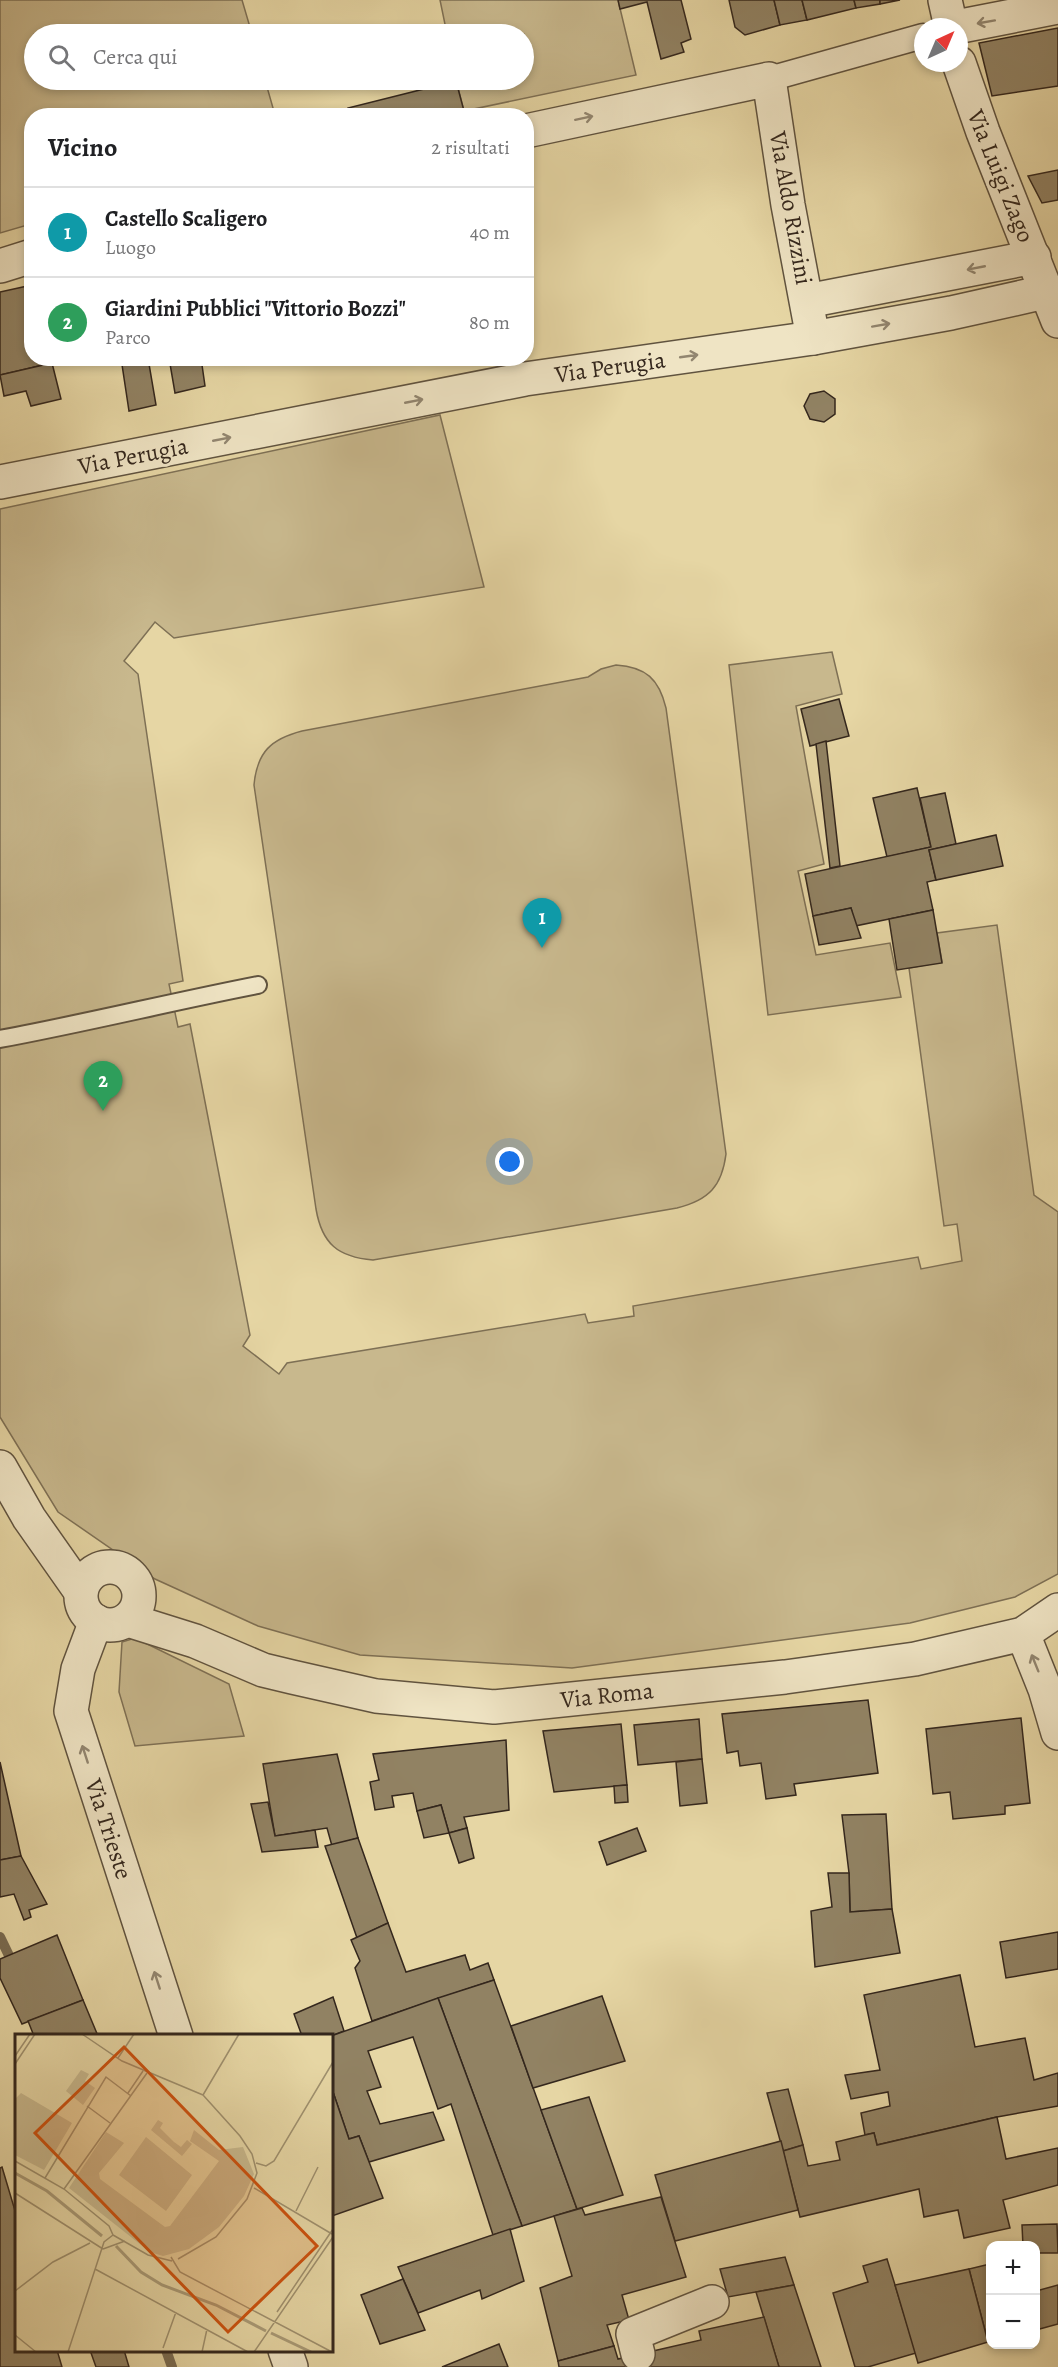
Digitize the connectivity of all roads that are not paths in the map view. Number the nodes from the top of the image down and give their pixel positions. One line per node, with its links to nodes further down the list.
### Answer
1 (945, 0): 3 (street)
2 (1058, 8): 4 (street, one-way to 4)
3 (949, 18)
4 (968, 25)
5 (914, 39): 7 (street)
6 (962, 72): 9 (street, Via Luigi Zago)
7 (770, 79): 8 (street, one-way to 7); 13 (street, Via Aldo Rizzini)
8 (534, 129)
9 (1034, 257): 12 (street, Via Luigi Zago); 13 (street, one-way to 13)
10 (24, 258): 11 (street)
11 (0, 266)
12 (1045, 292): 14 (street, Via Luigi Zago); 15 (street, Via Perugia, one-way to 12)
13 (807, 301): 15 (street, Via Aldo Rizzini)
14 (1058, 321)
15 (813, 338): 16 (street, Via Perugia, one-way to 15)
16 (524, 369): 17 (street, Via Perugia, one-way to 16)
17 (0, 482)
18 (258, 985): 19 (lane)
19 (0, 1039)
20 (0, 1467): 21 (street)
21 (28, 1518): 22 (street); 23 (street)
22 (103, 1568): 23 (street); 24 (street)
23 (81, 1592): 26 (street)
24 (133, 1605): 26 (street); 27 (street, Via Roma)
25 (1058, 1610): 27 (street)
26 (96, 1621): 29 (street, Via Trieste, one-way to 26)
27 (1023, 1634): 28 (street, one-way to 27)
28 (1058, 1733)
29 (175, 2034)
30 (712, 2302): 32 (street)
31 (286, 2352): 33 (street)
32 (638, 2354)
33 (291, 2367)

